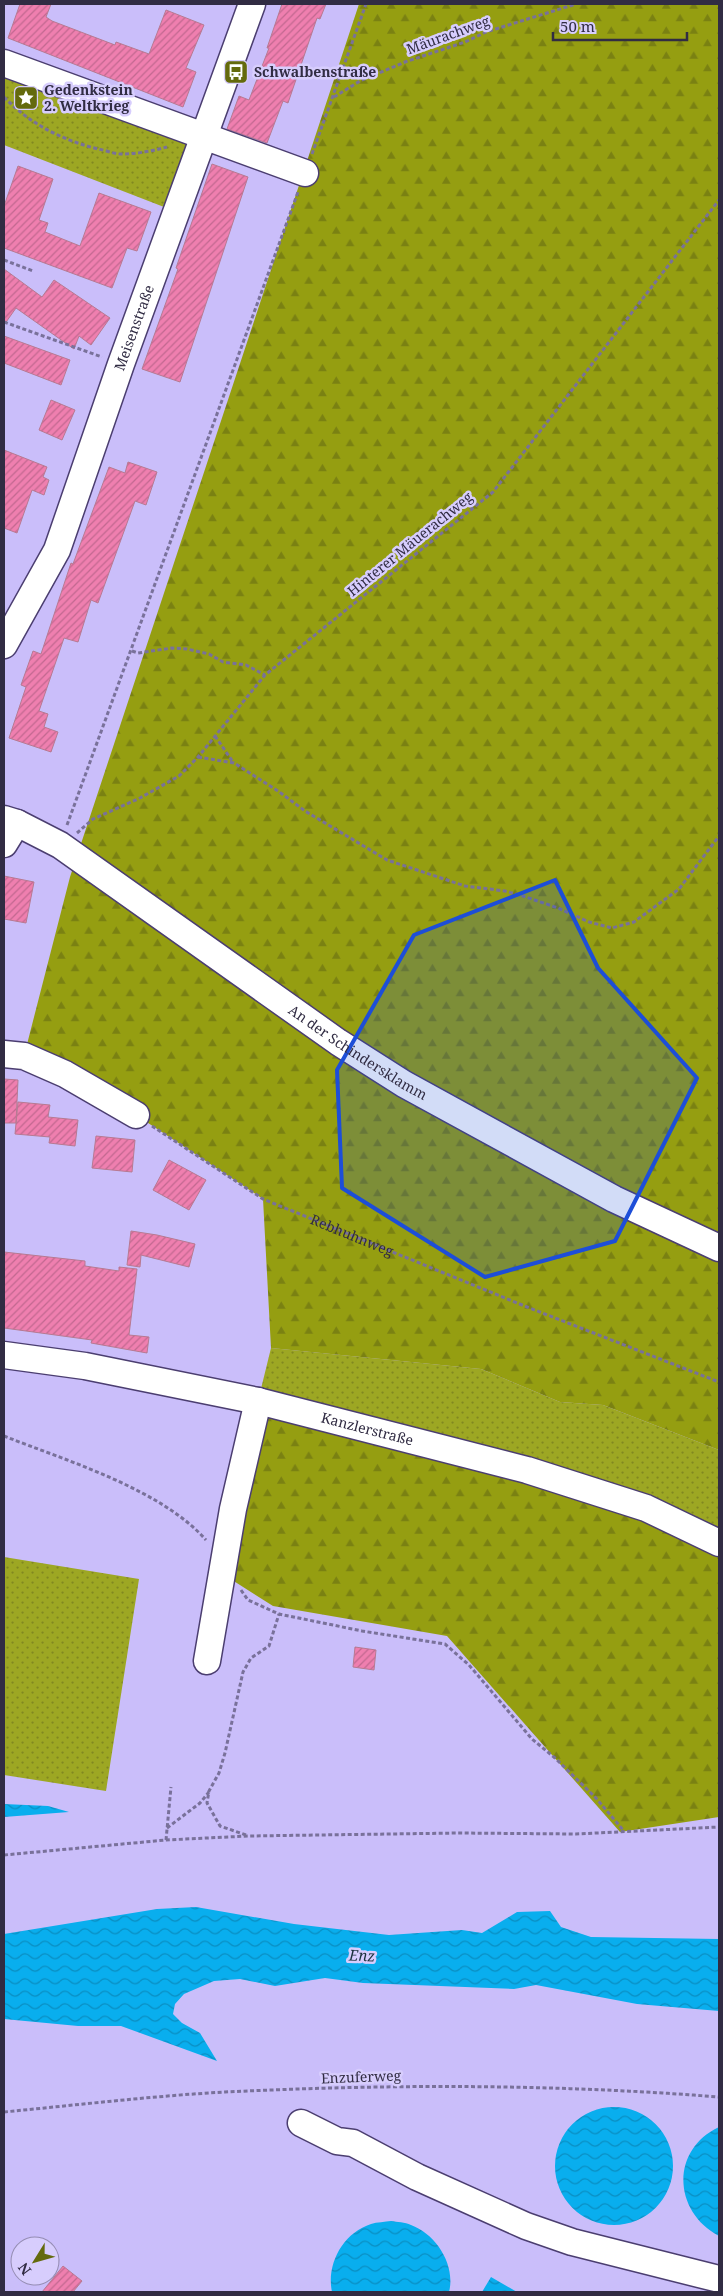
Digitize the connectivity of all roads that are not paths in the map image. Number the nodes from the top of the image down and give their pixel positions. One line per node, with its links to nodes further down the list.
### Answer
1 (252, 4): 3 (street, Meisenstraße)
2 (4, 63): 3 (street)
3 (194, 134): 4 (street); 5 (street, Meisenstraße)
4 (305, 173)
5 (4, 646)
6 (8, 828): 9 (street, An der Schindersklamm)
7 (4, 1054): 8 (street)
8 (136, 1115)
9 (719, 1248)
10 (4, 1355): 11 (street, Kanzlerstraße)
11 (258, 1401): 12 (street, Kanzlerstraße); 13 (street)
12 (719, 1543)
13 (207, 1661)
14 (301, 2124): 15 (street)
15 (719, 2279)

